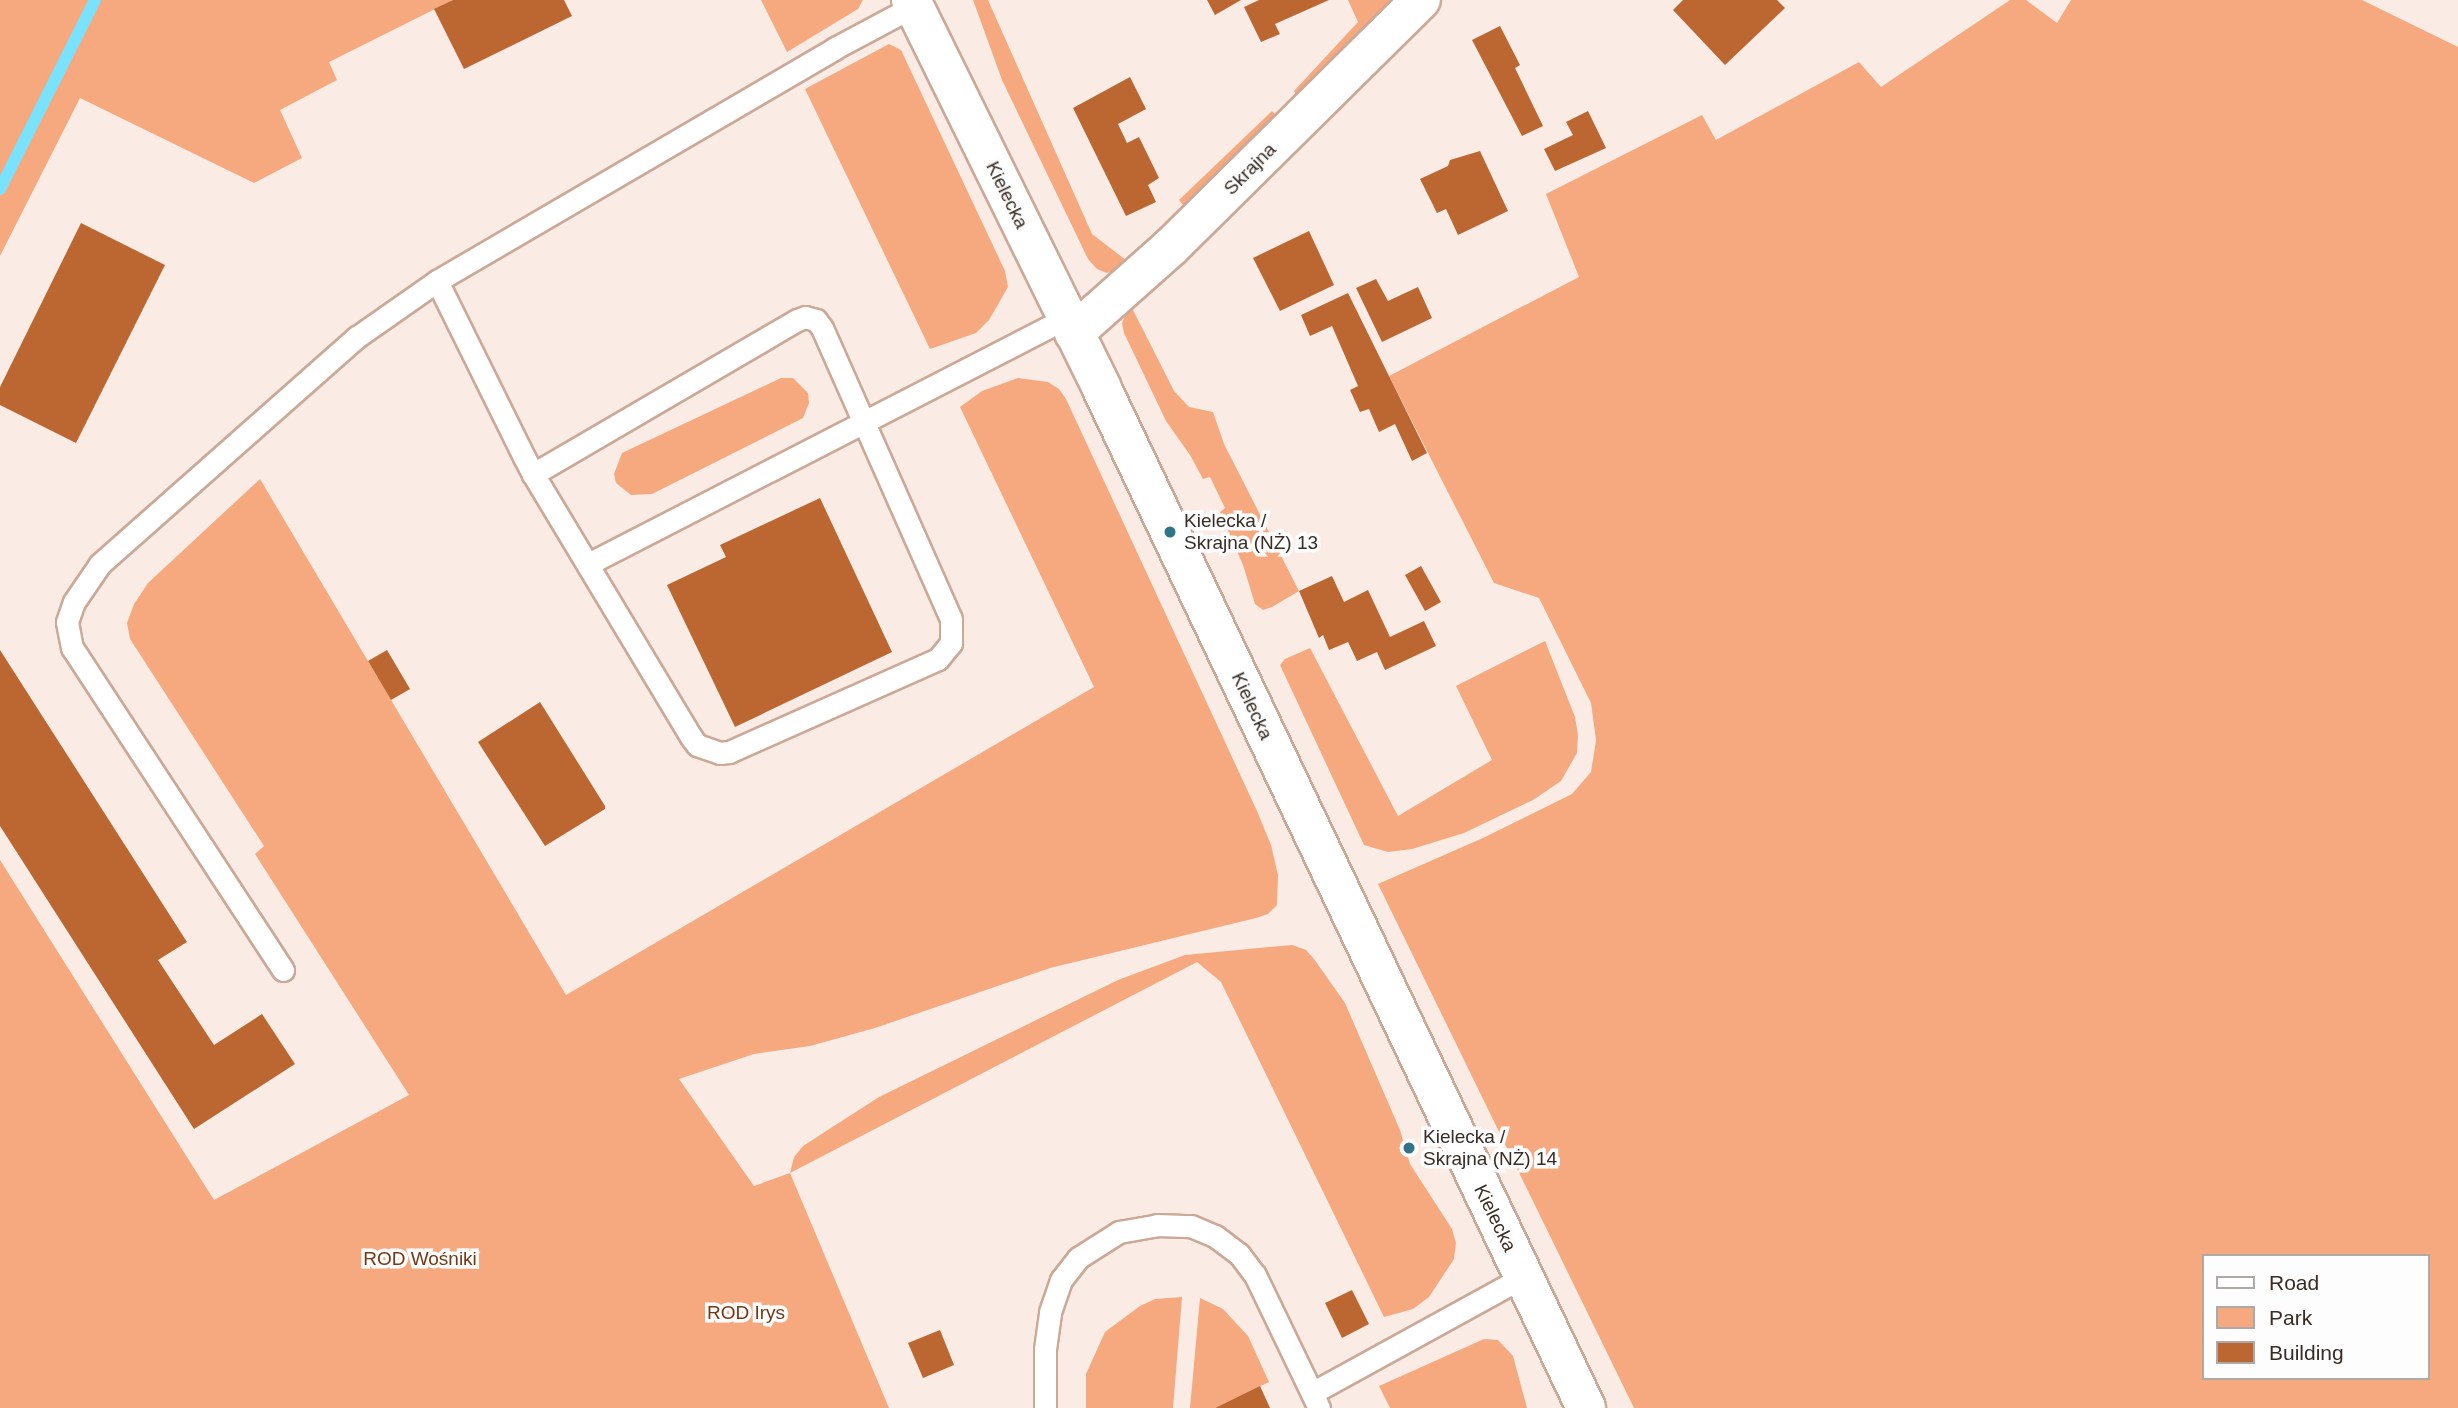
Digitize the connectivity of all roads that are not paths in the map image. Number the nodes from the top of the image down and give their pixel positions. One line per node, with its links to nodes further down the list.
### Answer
1 (1420, 0): 4 (main road, Skrajna)
2 (913, 2): 3 (lane); 4 (main road, Kielecka)
3 (437, 281): 6 (lane); 8 (lane)
4 (1070, 325): 5 (lane); 9 (main road, Kielecka)
5 (864, 422): 6 (lane); 7 (lane); 7 (lane)
6 (533, 474): 7 (lane)
7 (588, 564)
8 (283, 970)
9 (1523, 1277): 10 (lane); 12 (main road, Kielecka)
10 (1315, 1401): 11 (lane)
11 (1045, 1408)
12 (1586, 1408)

